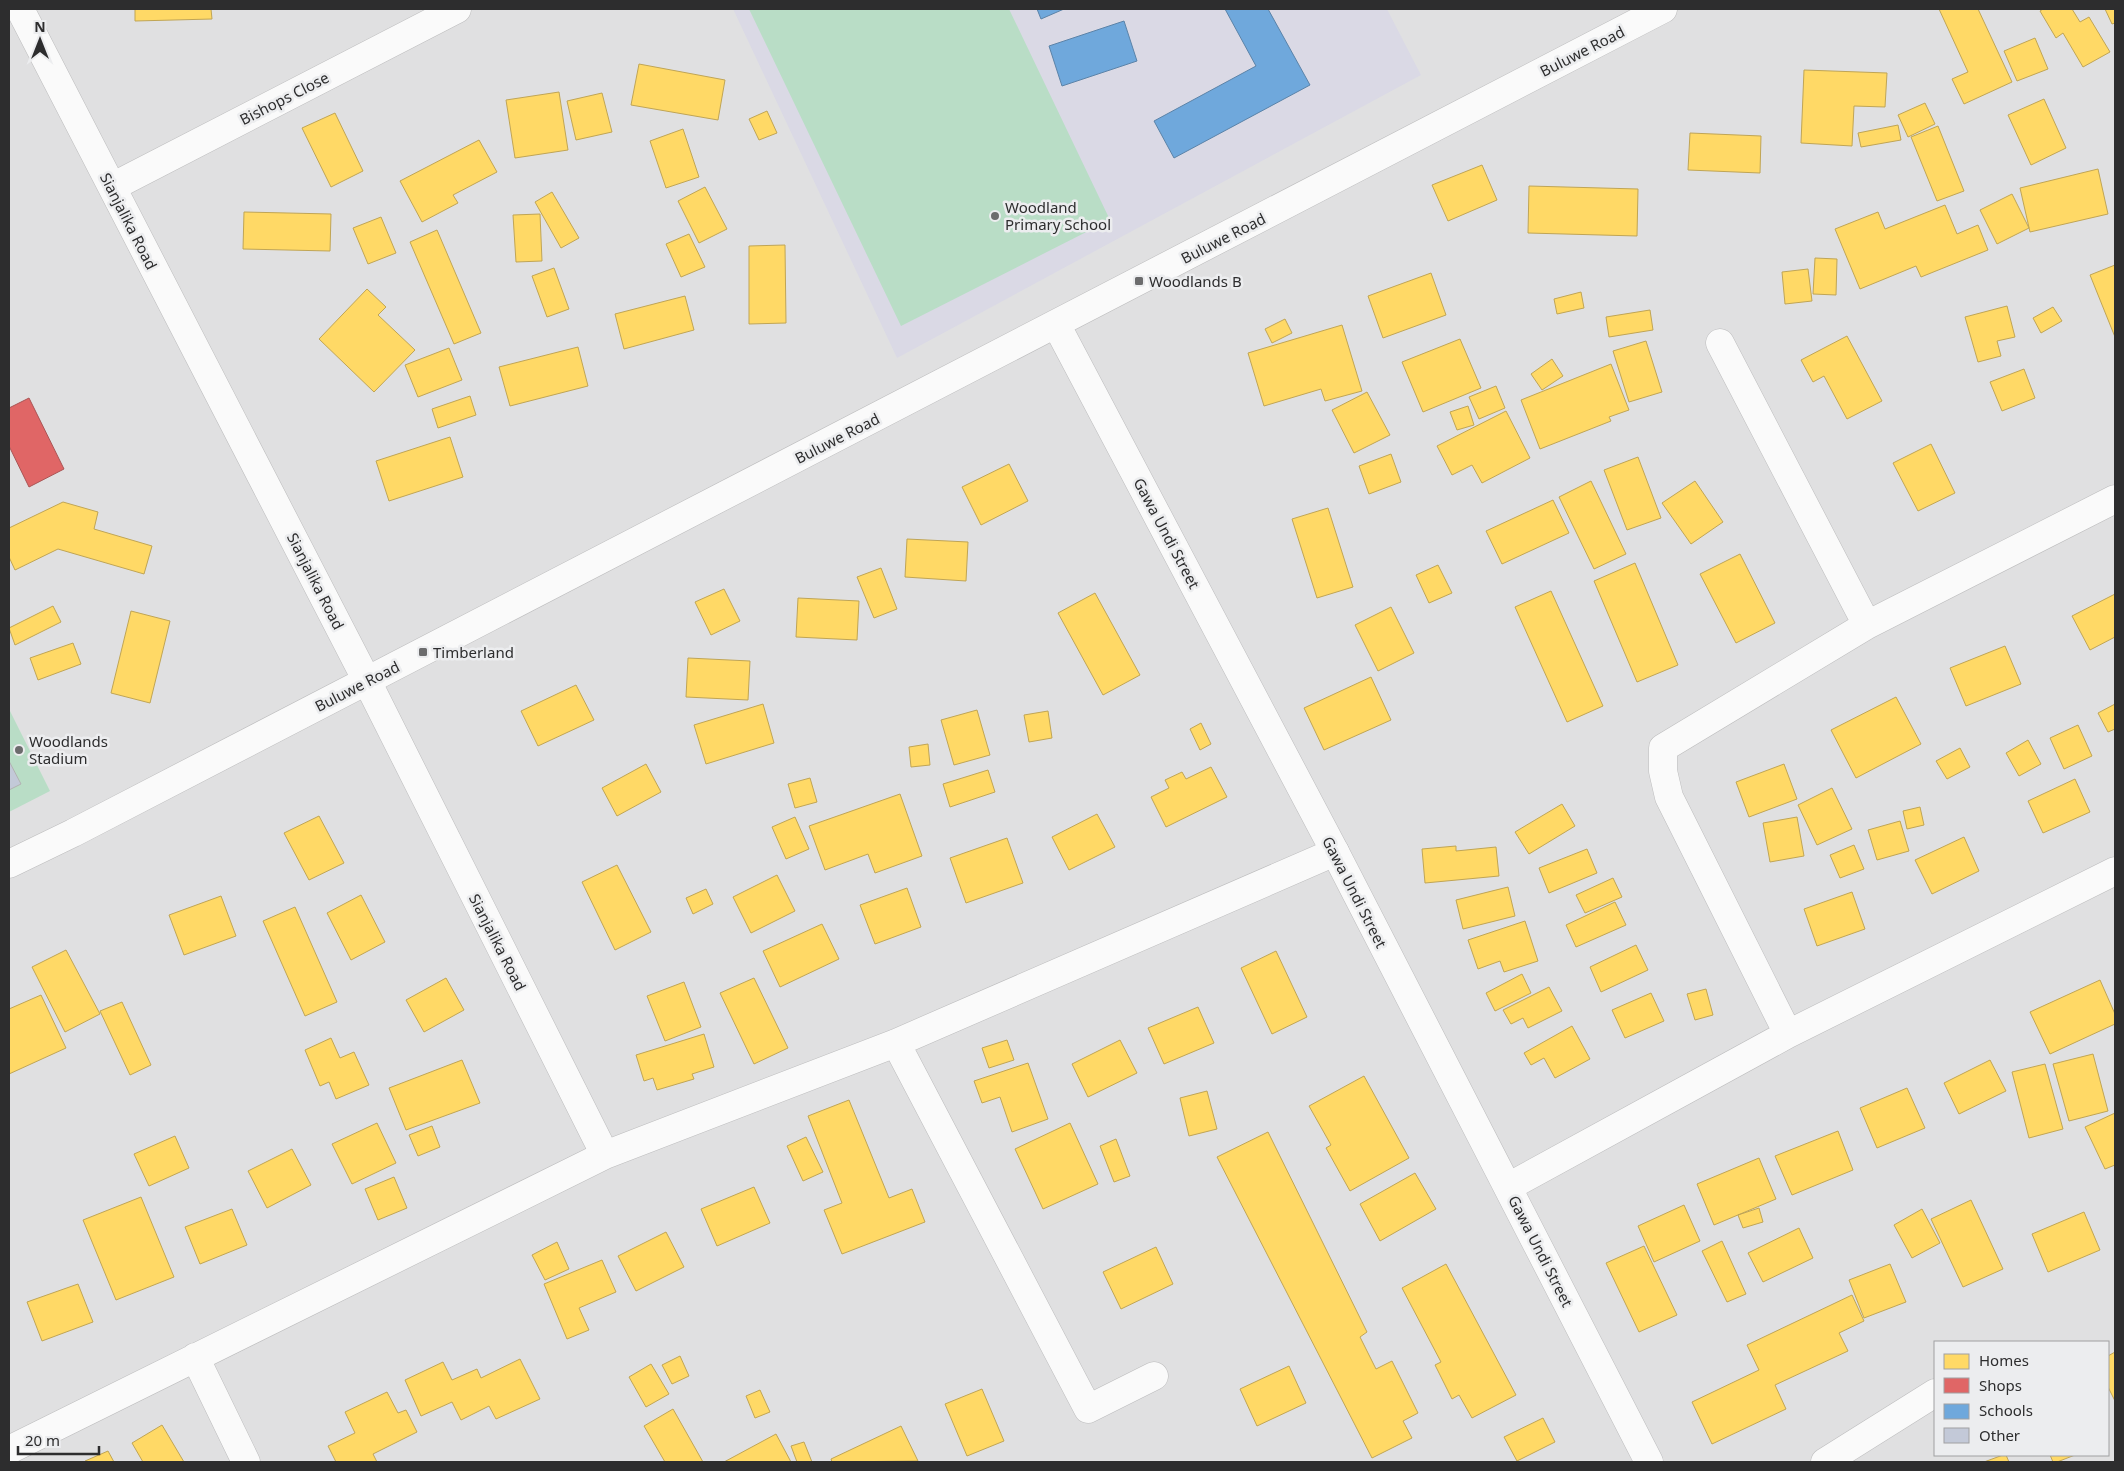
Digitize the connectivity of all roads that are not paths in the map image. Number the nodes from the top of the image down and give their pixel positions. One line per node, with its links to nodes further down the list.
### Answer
1 (20, 9): 4 (street, Sianjalika Road)
2 (457, 9): 4 (street, Bishops Close)
3 (1663, 9): 5 (street, Buluwe Road)
4 (112, 187): 9 (street, Sianjalika Road)
5 (1056, 324): 9 (street, Buluwe Road); 10 (street, Gawa Undi Street)
6 (1720, 343): 8 (street)
7 (2115, 499): 8 (street)
8 (1868, 625): 13 (street)
9 (368, 681): 11 (street, Buluwe Road); 15 (street, Sianjalika Road)
10 (1334, 852): 14 (street); 16 (street, Gawa Undi Street)
11 (9, 864)
12 (2115, 871): 13 (street)
13 (1788, 1034): 16 (street)
14 (896, 1043): 15 (street); 18 (street)
15 (605, 1156): 17 (street)
16 (1508, 1187): 22 (street, Gawa Undi Street)
17 (195, 1357): 20 (street); 21 (street)
18 (1154, 1376)
19 (1934, 1394): 23 (street)
20 (9, 1450)
21 (246, 1462)
22 (1649, 1462)
23 (1824, 1462)

